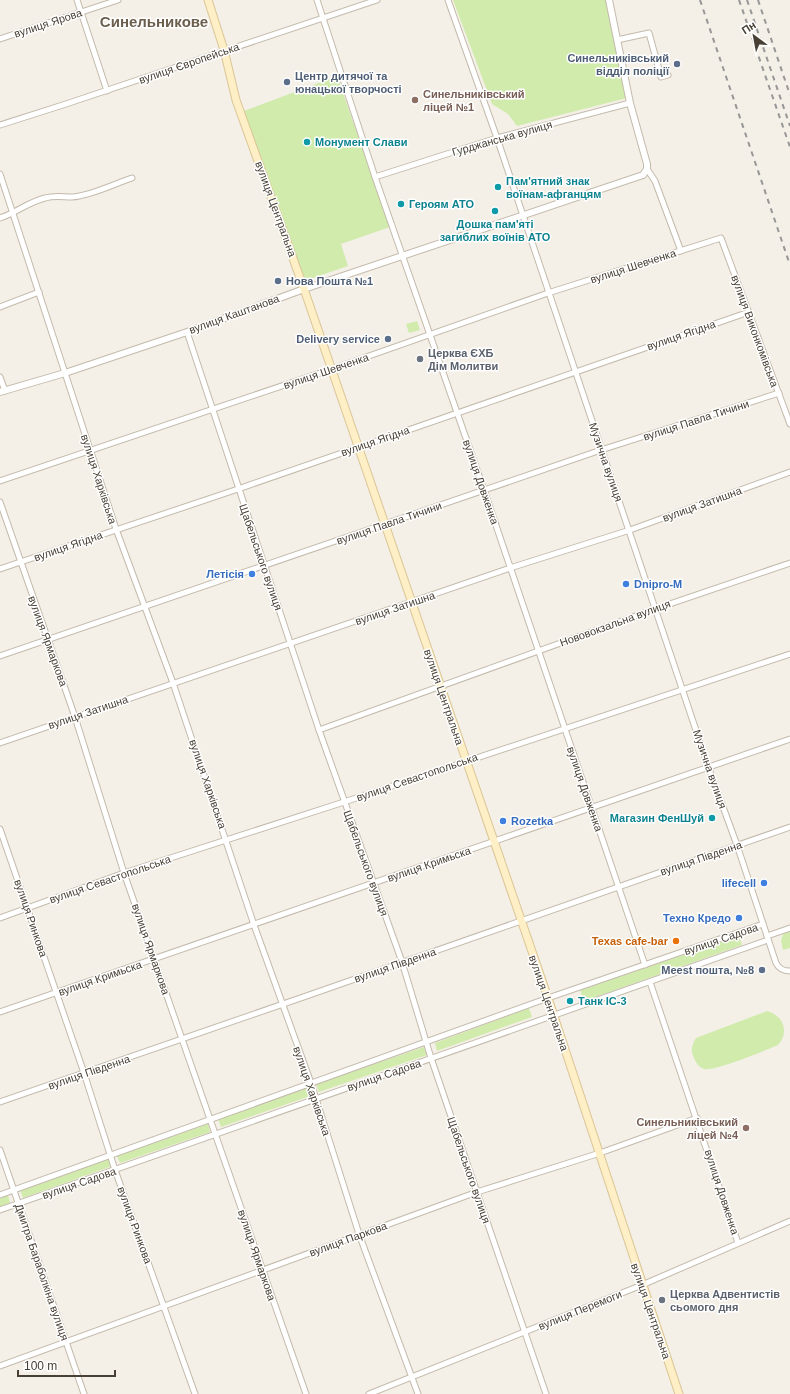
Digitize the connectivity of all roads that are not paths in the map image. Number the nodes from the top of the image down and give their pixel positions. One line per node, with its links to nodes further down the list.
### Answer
1 (77, 0): 8 (street)
2 (118, 0): 8 (street, вулиця Ярова)
3 (208, 0): 12 (main road, вулиця Центральна)
4 (317, 0): 9 (street, вулиця Довженка)
5 (377, 0): 9 (street, вулиця Європейська)
6 (448, 0): 17 (street, Музична вулиця)
7 (608, 0): 11 (street)
8 (81, 12): 10 (street, вулиця Ярова); 14 (street)
9 (323, 18): 12 (street, вулиця Європейська); 20 (street, вулиця Довженка)
10 (0, 39)
11 (617, 40): 13 (street); 15 (street)
12 (224, 50): 14 (street, вулиця Європейська); 28 (main road, вулиця Центральна)
13 (668, 75)
14 (107, 91): 16 (street, вулиця Європейська)
15 (630, 103): 17 (street, Гурджанська вулиця); 18 (street)
16 (0, 125)
17 (497, 138): 20 (street, Гурджанська вулиця); 23 (street, Музична вулиця)
18 (647, 166): 23 (street, вулиця Каштанова); 26 (street)
19 (0, 174): 22 (street, вулиця Харківська)
20 (375, 177): 27 (street, вулиця Довженка)
21 (132, 178): 22 (street)
22 (13, 214): 24 (street); 29 (street, вулиця Харківська)
23 (522, 214): 27 (street, вулиця Каштанова); 30 (street, Музична вулиця)
24 (0, 218)
25 (721, 238): 26 (street, вулиця Шевченка); 32 (street, вулиця Виконкомівська)
26 (681, 251): 30 (street, вулиця Шевченка)
27 (403, 255): 28 (street, вулиця Каштанова); 34 (street, вулиця Довженка)
28 (304, 289): 33 (street, вулиця Каштанова); 35 (main road, вулиця Центральна)
29 (39, 292): 31 (street); 37 (street, вулиця Харківська)
30 (548, 294): 34 (street, вулиця Шевченка); 36 (street, Музична вулиця)
31 (0, 307)
32 (749, 312): 36 (street, вулиця Ягідна); 40 (street, вулиця Виконкомівська)
33 (187, 332): 37 (street, вулиця Каштанова); 41 (street, Щабельського вулиця)
34 (431, 334): 35 (street, вулиця Шевченка); 42 (street, вулиця Довженка)
35 (332, 369): 41 (street, вулиця Шевченка); 44 (main road, вулиця Центральна)
36 (576, 372): 42 (street, вулиця Ягідна); 45 (street, Музична вулиця)
37 (65, 373): 39 (street, вулиця Каштанова); 46 (street, вулиця Харківська)
38 (0, 377): 39 (street)
39 (2, 391)
40 (779, 393): 43 (street, вулиця Виконкомівська); 45 (street, вулиця Павла Тичини)
41 (212, 408): 46 (street, вулиця Шевченка); 49 (street, Щабельського вулиця)
42 (458, 413): 44 (street, вулиця Ягідна); 50 (street, вулиця Довженка)
43 (790, 424)
44 (358, 447): 49 (street, вулиця Ягідна); 52 (main road, вулиця Центральна)
45 (601, 450): 50 (street, вулиця Павла Тичини); 54 (street, Музична вулиця)
46 (90, 452): 48 (street, вулиця Шевченка); 53 (street, вулиця Харківська)
47 (790, 472): 54 (street, вулиця Затишна)
48 (0, 481)
49 (238, 489): 53 (street, вулиця Ягідна); 57 (street, Щабельського вулиця)
50 (484, 490): 52 (street, вулиця Павла Тичини); 58 (street, вулиця Довженка)
51 (0, 502): 55 (street, вулиця Ярмаркова)
52 (384, 524): 57 (street, вулиця Павла Тичини); 60 (main road, вулиця Центральна)
53 (116, 529): 55 (street, вулиця Ягідна); 61 (street, вулиця Харківська)
54 (630, 530): 58 (street, вулиця Затишна); 62 (street, Музична вулиця)
55 (20, 562): 59 (street, вулиця Ягідна); 63 (street, вулиця Ярмаркова)
56 (790, 563): 62 (street, Нововокзальна вулиця)
57 (264, 565): 61 (street, вулиця Павла Тичини); 64 (street, Щабельського вулиця)
58 (510, 568): 60 (street, вулиця Затишна); 65 (street, вулиця Довженка)
59 (0, 569)
60 (411, 602): 64 (street, вулиця Затишна); 69 (main road, вулиця Центральна)
61 (144, 607): 63 (street, вулиця Павла Тичини); 68 (street, вулиця Харківська)
62 (655, 608): 65 (street, Нововокзальна вулиця); 70 (street, Музична вулиця)
63 (48, 640): 67 (street, вулиця Павла Тичини); 71 (street, вулиця Ярмаркова)
64 (290, 644): 68 (street, вулиця Затишна); 73 (street, Щабельського вулиця)
65 (539, 651): 69 (street, Нововокзальна вулиця); 72 (street, вулиця Довженка)
66 (790, 654): 70 (street, вулиця Севастопольська)
67 (0, 656)
68 (173, 683): 71 (street, вулиця Затишна); 82 (street, вулиця Харківська)
69 (440, 686): 73 (street, Нововокзальна вулиця); 76 (main road, вулиця Центральна)
70 (682, 689): 72 (street, вулиця Севастопольська); 77 (street, Музична вулиця)
71 (75, 717): 75 (street, вулиця Затишна); 85 (street, вулиця Ярмаркова)
72 (565, 728): 76 (street, вулиця Севастопольська); 79 (street, вулиця Довженка)
73 (319, 730): 78 (street, Щабельського вулиця)
74 (790, 739): 77 (street, вулиця Кримьска)
75 (0, 743)
76 (466, 761): 78 (street, вулиця Севастопольська); 83 (main road, вулиця Центральна)
77 (708, 766): 79 (street, вулиця Кримьска); 84 (street, Музична вулиця)
78 (344, 802): 82 (street, вулиця Севастопольська); 86 (street, Щабельського вулиця)
79 (591, 806): 83 (street, вулиця Кримьска); 87 (street, вулиця Довженка)
80 (790, 827): 84 (street, вулиця Південна)
81 (0, 829): 88 (street, вулиця Ринкова)
82 (227, 840): 85 (street, вулиця Севастопольська); 92 (street, вулиця Харківська)
83 (493, 841): 86 (street, вулиця Кримьска); 90 (main road, вулиця Центральна)
84 (738, 845): 87 (street, вулиця Південна); 91 (street, Музична вулиця)
85 (124, 873): 88 (street, вулиця Севастопольська); 95 (street, вулиця Ярмаркова)
86 (373, 883): 92 (street, вулиця Кримьска); 96 (street, Щабельського вулиця)
87 (618, 886): 90 (street, вулиця Південна); 97 (street, вулиця Довженка)
88 (28, 908): 89 (street, вулиця Севастопольська); 100 (street, вулиця Ринкова)
89 (0, 918)
90 (521, 922): 96 (street, вулиця Південна); 101 (main road, вулиця Центральна)
91 (763, 924): 94 (street, Музична вулиця); 97 (street, вулиця Садова)
92 (254, 925): 95 (street, вулиця Кримьска); 102 (street, вулиця Харківська)
93 (790, 928): 94 (street, вулиця Садова)
94 (768, 938): 98 (street, Музична вулиця); 99 (street, вулиця Садова)
95 (154, 959): 100 (street, вулиця Кримьска); 105 (street, вулиця Ярмаркова)
96 (402, 962): 102 (street, вулиця Південна); 106 (street, Щабельського вулиця)
97 (645, 965): 101 (street, вулиця Садова)
98 (790, 971)
99 (650, 982): 104 (street, вулиця Садова); 112 (street, вулиця Довженка)
100 (56, 993): 103 (street, вулиця Кримьска); 108 (street, вулиця Ринкова)
101 (548, 998): 104 (main road, вулиця Центральна); 106 (street, вулиця Садова)
102 (282, 1006): 105 (street, вулиця Південна); 109 (street, вулиця Харківська)
103 (0, 1012)
104 (553, 1016): 107 (street, вулиця Садова); 116 (main road, вулиця Центральна)
105 (182, 1040): 108 (street, вулиця Південна); 113 (street, вулиця Ярмаркова)
106 (426, 1042): 107 (street, Щабельського вулиця); 109 (street, вулиця Садова)
107 (431, 1058): 110 (street, вулиця Садова); 120 (street, Щабельського вулиця)
108 (84, 1073): 111 (street, вулиця Південна); 117 (street, вулиця Ринкова)
109 (311, 1083): 110 (street, вулиця Харківська); 113 (street, вулиця Садова)
110 (316, 1098): 114 (street, вулиця Садова); 125 (street, вулиця Харківська)
111 (0, 1102)
112 (697, 1118): 116 (street, вулиця Паркова); 126 (street, вулиця Довженка)
113 (210, 1119): 114 (street, вулиця Ярмаркова); 117 (street, вулиця Садова)
114 (215, 1133): 118 (street, вулиця Садова); 127 (street, вулиця Ярмаркова)
115 (0, 1150): 119 (street, Дмитра Бараболкіна вулиця)
116 (600, 1153): 120 (street, вулиця Паркова); 128 (main road, вулиця Центральна)
117 (110, 1155): 118 (street, вулиця Ринкова); 119 (street, вулиця Садова)
118 (115, 1170): 122 (street, вулиця Садова); 129 (street, вулиця Ринкова)
119 (13, 1190): 121 (street, вулиця Садова); 122 (street, Дмитра Бараболкіна вулиця)
120 (477, 1192): 125 (street, вулиця Паркова); 130 (street, Щабельського вулиця)
121 (0, 1195)
122 (18, 1204): 123 (street, вулиця Садова); 131 (street, Дмитра Бараболкіна вулиця)
123 (0, 1210)
124 (790, 1221): 126 (street, вулиця Перемоги)
125 (359, 1234): 127 (street, вулиця Паркова); 133 (street, вулиця Харківська)
126 (738, 1243): 128 (street, вулиця Перемоги)
127 (262, 1270): 129 (street, вулиця Паркова); 136 (street, вулиця Ярмаркова)
128 (642, 1285): 130 (street, вулиця Перемоги); 140 (main road, вулиця Центральна)
129 (164, 1306): 131 (street, вулиця Паркова); 135 (street, вулиця Ринкова)
130 (525, 1332): 133 (street, вулиця Перемоги); 139 (street, Щабельського вулиця)
131 (66, 1342): 132 (street, вулиця Паркова); 134 (street, Дмитра Бараболкіна вулиця)
132 (0, 1366)
133 (412, 1376): 137 (street, вулиця Перемоги); 138 (street, вулиця Харківська)
134 (84, 1394)
135 (195, 1394)
136 (306, 1394)
137 (369, 1394)
138 (418, 1394)
139 (546, 1394)
140 (679, 1394)

